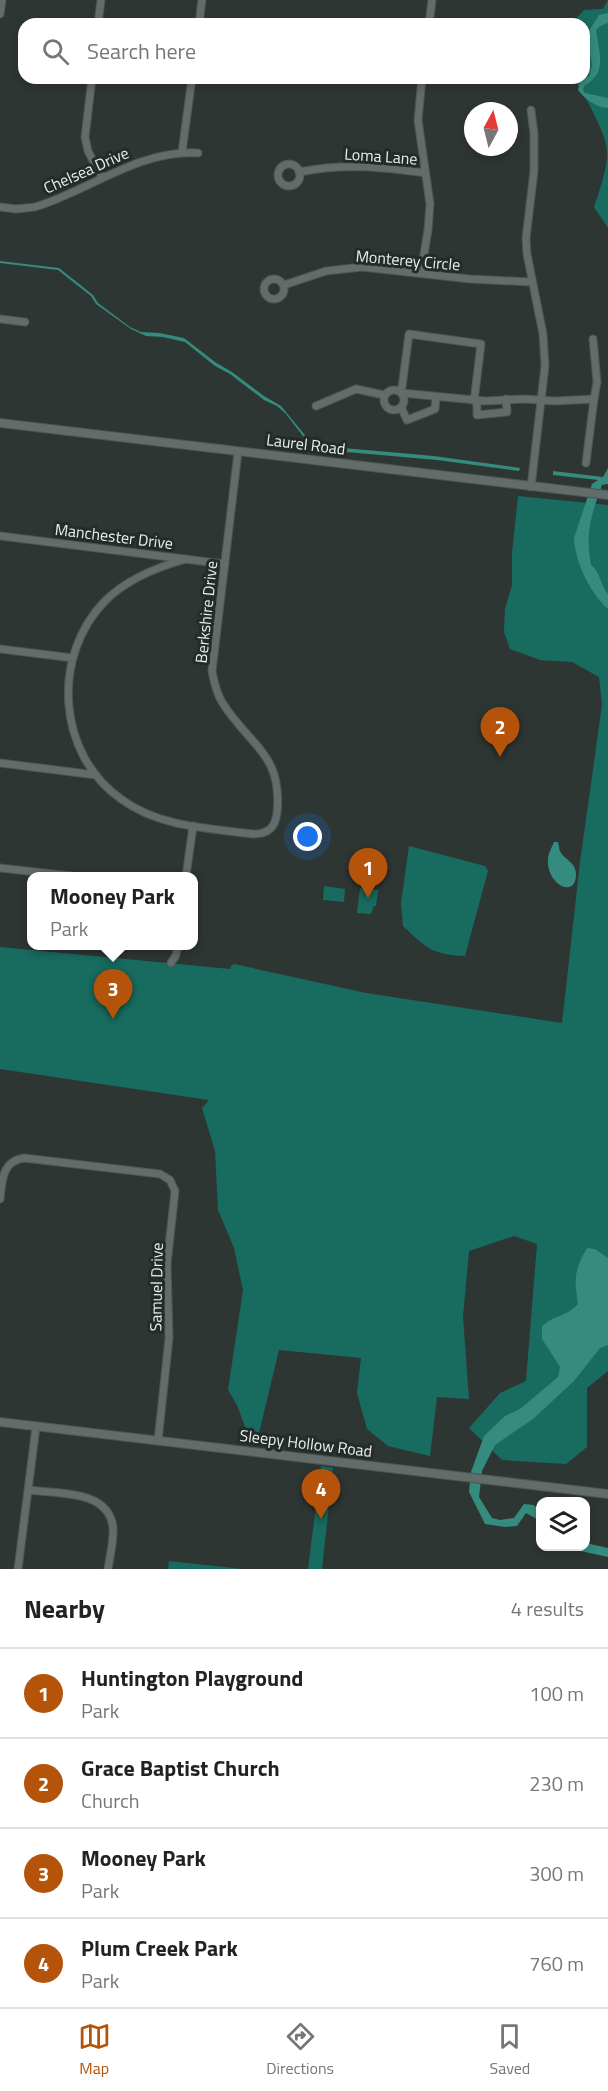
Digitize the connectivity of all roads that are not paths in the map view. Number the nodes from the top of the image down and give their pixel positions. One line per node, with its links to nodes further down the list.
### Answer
1 (2, 0): 5 (street)
2 (101, 0): 6 (street)
3 (202, 0): 7 (street)
4 (432, 0): 8 (street)
5 (0, 14)
6 (99, 18)
7 (200, 18)
8 (430, 18)
9 (91, 84): 17 (street)
10 (191, 84): 13 (street)
11 (421, 84): 16 (street)
12 (531, 110): 20 (street)
13 (182, 152): 14 (street, Chelsea Drive); 17 (street, Chelsea Drive)
14 (198, 153)
15 (299, 172): 16 (street, Loma Lane)
16 (425, 173): 19 (street)
17 (102, 178): 18 (street, Chelsea Drive)
18 (0, 207)
19 (420, 273): 20 (street, Monterey Circle); 21 (street, Monterey Circle)
20 (532, 282): 30 (street)
21 (284, 285)
22 (0, 319): 23 (street)
23 (26, 322)
24 (593, 339): 29 (street)
25 (400, 392): 26 (street); 27 (street); 31 (street); 33 (street)
26 (384, 395): 32 (street); 33 (street)
27 (436, 397): 31 (street); 33 (street)
28 (506, 399): 30 (street); 31 (street); 31 (street)
29 (594, 399): 30 (street); 36 (street)
30 (542, 400): 37 (street)
31 (475, 401)
32 (316, 406)
33 (401, 407)
34 (0, 423): 35 (street, Laurel Road)
35 (238, 452): 37 (street, Laurel Road); 41 (street, Berkshire Drive)
36 (586, 463)
37 (531, 487): 38 (street, Laurel Road)
38 (607, 495)
39 (0, 536): 40 (street, Manchester Drive)
40 (186, 559): 41 (street, Manchester Drive); 43 (street)
41 (225, 564): 46 (street, Berkshire Drive)
42 (0, 649): 43 (street)
43 (73, 658): 45 (street)
44 (0, 763): 45 (street)
45 (96, 775): 46 (street)
46 (193, 826): 49 (street)
47 (0, 868): 48 (street)
48 (36, 872)
49 (187, 872)
50 (177, 950): 51 (street)
51 (171, 963)
52 (0, 1199): 55 (street, Samuel Drive)
53 (0, 1422): 54 (street, Sleepy Hollow Road)
54 (36, 1427): 55 (street, Sleepy Hollow Road); 56 (street)
55 (158, 1441): 57 (street, Sleepy Hollow Road)
56 (29, 1490): 58 (street); 59 (street)
57 (608, 1494)
58 (18, 1569)
59 (108, 1569)

